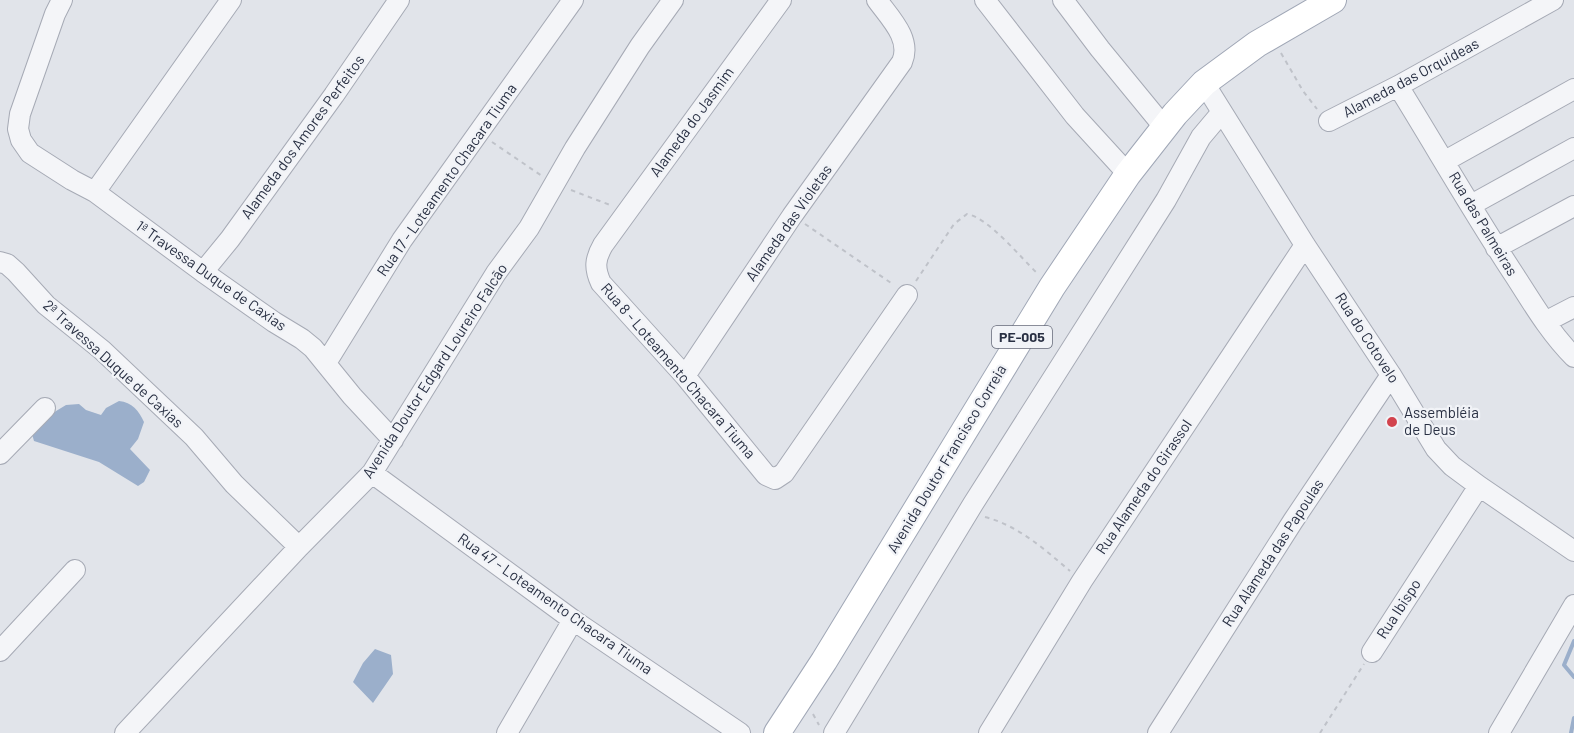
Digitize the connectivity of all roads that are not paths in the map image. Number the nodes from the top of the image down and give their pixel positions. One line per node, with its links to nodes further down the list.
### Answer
1 (62, 0): 21 (street, 1ª Travessa Duque de Caxias)
2 (231, 0): 21 (street)
3 (399, 0): 28 (street, Alameda dos Amores Perfeitos)
4 (573, 0): 33 (street, Rua 17 - Loteamento Chacara Tiuma)
5 (673, 0): 37 (street, Avenida Doutor Edgard Loureiro Falcão)
6 (782, 0): 24 (street, Alameda do Jasmim)
7 (877, 0): 35 (street, Alameda das Violetas)
8 (984, 0): 20 (street)
9 (1063, 0): 17 (street)
10 (1333, 0): 12 (main road, Avenida Doutor Francisco Correia / PE-005)
11 (1553, 0): 13 (street, Alameda das Orquideas)
12 (1204, 83): 15 (street, Rua do Cotovelo); 17 (main road, Avenida Doutor Francisco Correia / PE-005)
13 (1398, 86): 16 (street, Alameda das Orquideas); 19 (street, Rua das Palmeiras)
14 (1574, 89): 19 (street)
15 (1222, 112): 25 (street, Rua do Cotovelo); 52 (street)
16 (1329, 121)
17 (1164, 126): 20 (main road, Avenida Doutor Francisco Correia / PE-005)
18 (1574, 148): 22 (street)
19 (1445, 161): 22 (street, Rua das Palmeiras)
20 (1128, 174): 51 (main road, Avenida Doutor Francisco Correia / PE-005)
21 (95, 192): 28 (street, 1ª Travessa Duque de Caxias)
22 (1471, 205): 26 (street, Rua das Palmeiras)
23 (1574, 206): 26 (street)
24 (603, 245): 35 (street, Rua 8 - Loteamento Chacara Tiuma)
25 (1305, 245): 34 (street, Rua do Cotovelo); 53 (street, Rua Alameda do Girassol)
26 (1496, 248): 31 (street, Rua das Palmeiras)
27 (0, 262): 41 (street, 2ª Travessa Duque de Caxias)
28 (203, 272): 33 (street, 1ª Travessa Duque de Caxias)
29 (908, 295): 35 (street, Rua 8 - Loteamento Chacara Tiuma)
30 (1574, 307): 31 (street)
31 (1545, 322): 32 (street, Rua das Palmeiras)
32 (1574, 357)
33 (326, 363): 37 (street, 1ª Travessa Duque de Caxias)
34 (1391, 375): 40 (street, Rua do Cotovelo); 54 (street, Rua Alameda das Papoulas)
35 (685, 376)
36 (45, 408): 38 (street)
37 (393, 440): 39 (street, Avenida Doutor Edgard Loureiro Falcão)
38 (0, 454)
39 (372, 473): 41 (street, Avenida Doutor Edgard Loureiro Falcão); 45 (street, Rua 47 - Loteamento Chacara Tiuma)
40 (1479, 486): 42 (street, Rua do Cotovelo); 47 (street, Rua Ibispo)
41 (299, 547): 48 (street, Avenida Doutor Edgard Loureiro Falcão)
42 (1574, 551)
43 (75, 570): 46 (street)
44 (1574, 605): 55 (street)
45 (573, 620): 49 (street); 50 (street, Rua 47 - Loteamento Chacara Tiuma)
46 (0, 651)
47 (1372, 652)
48 (125, 733)
49 (507, 733)
50 (740, 733)
51 (777, 733)
52 (834, 733)
53 (989, 733)
54 (1158, 733)
55 (1499, 733)

